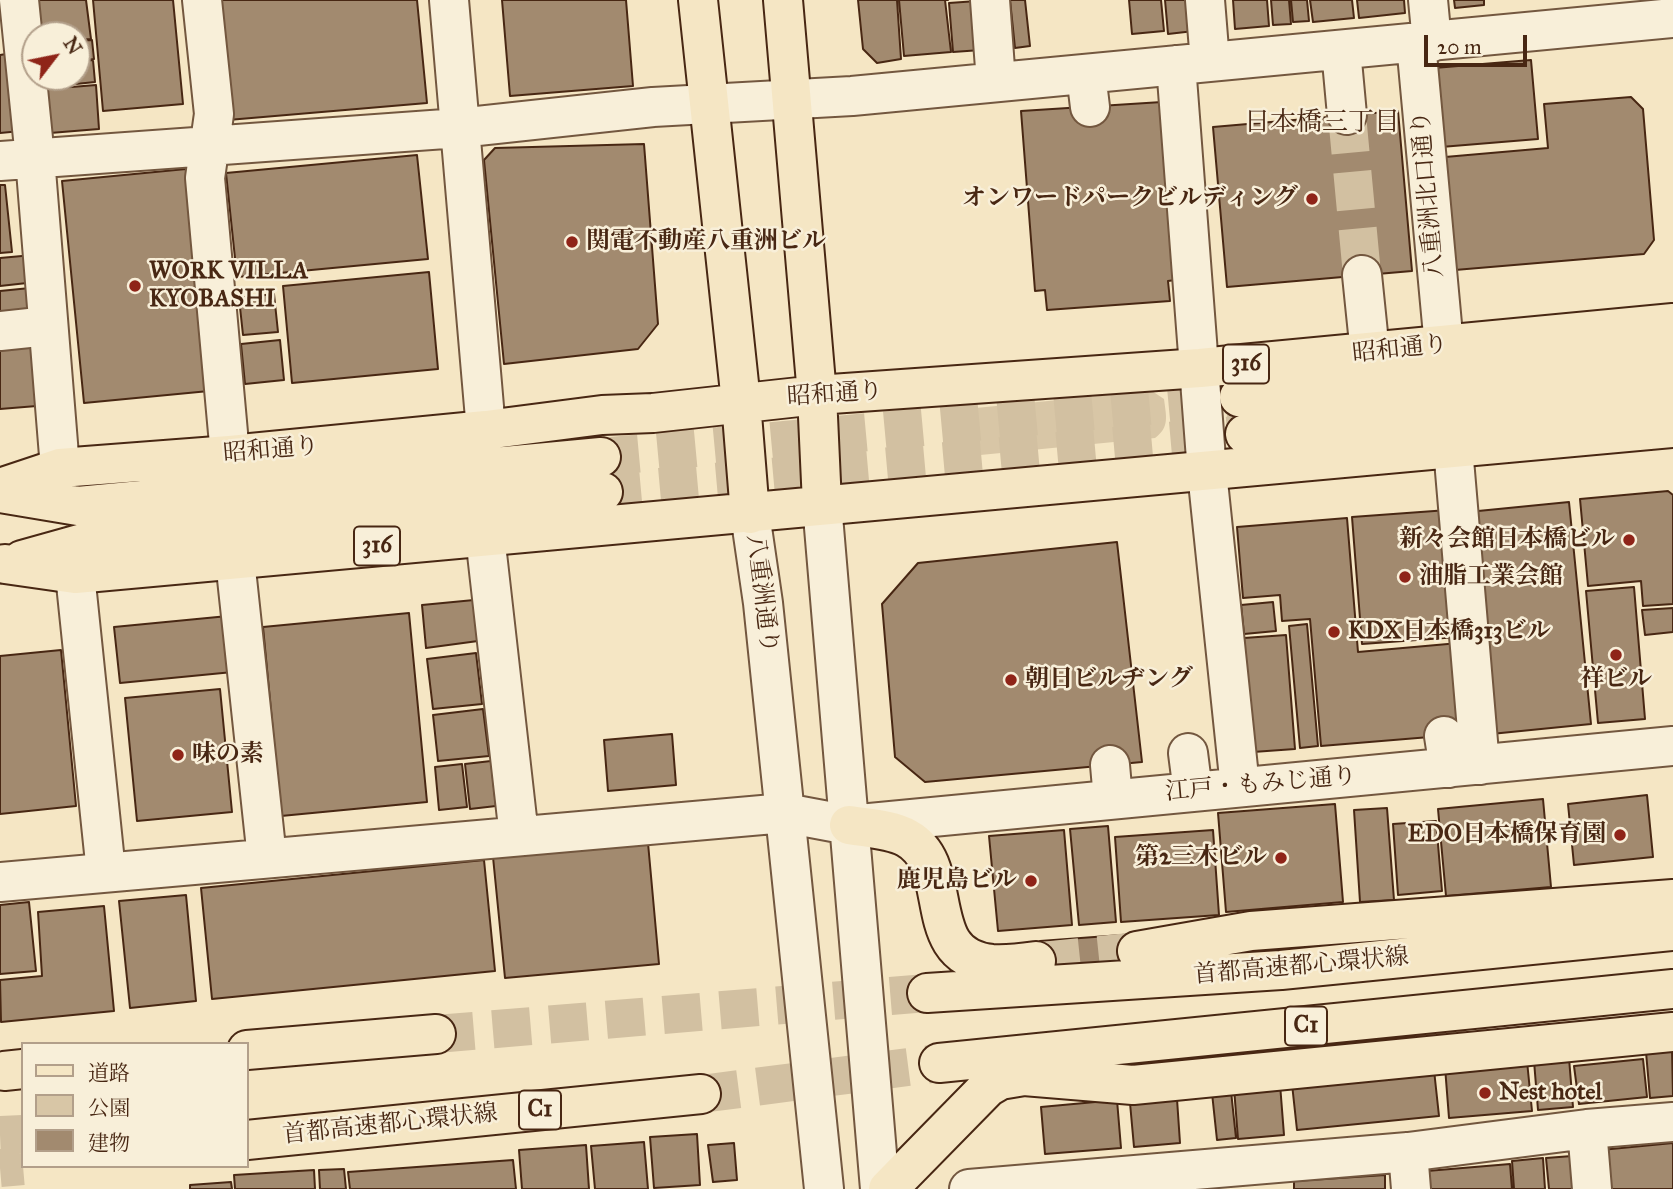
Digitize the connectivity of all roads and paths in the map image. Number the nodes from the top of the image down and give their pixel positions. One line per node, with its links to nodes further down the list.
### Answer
1 (19, 0): 19 (street)
2 (202, 0): 18 (street)
3 (449, 0): 17 (street)
4 (698, 0): 15 (main road, 八重洲通り)
5 (783, 0): 14 (main road)
6 (990, 0): 13 (street)
7 (1205, 0): 12 (street)
8 (1428, 0): 10 (street, 八重洲北口通り)
9 (1673, 18): 10 (street)
10 (1424, 42): 11 (street); 24 (street, 八重洲北口通り)
11 (1341, 50): 12 (street); 16 (street)
12 (1193, 64): 13 (street); 27 (street)
13 (996, 82): 14 (street)
14 (790, 100): 15 (street); 29 (main road)
15 (708, 104): 17 (street); 31 (main road, 八重洲通り)
16 (1347, 116)
17 (459, 128): 18 (street); 33 (street)
18 (209, 145): 19 (street); 36 (street)
19 (17, 159): 22 (street)
20 (1362, 275): 25 (street)
21 (1673, 323): 24 (main road, 昭和通り / 316)
22 (48, 326): 23 (street); 37 (street)
23 (0, 331)
24 (1444, 346): 25 (main road, 昭和通り / 316)
25 (1370, 353): 27 (main road, 昭和通り / 316)
26 (1673, 357): 30 (main road, 昭和通り / 316)
27 (1200, 368): 29 (main road, 昭和通り / 316); 38 (street)
28 (1673, 393): 34 (main road)
29 (817, 395): 31 (main road, 昭和通り / 316); 40 (main road)
30 (1239, 397)
31 (741, 402): 33 (main road, 昭和通り / 316); 41 (main road, 八重洲通り)
32 (1673, 428): 35 (main road, 昭和通り / 316)
33 (486, 430): 36 (main road, 昭和通り / 316)
34 (1245, 435)
35 (1453, 449): 38 (main road, 昭和通り / 316); 48 (street)
36 (230, 455): 37 (main road, 昭和通り / 316)
37 (60, 468): 39 (main road, 昭和通り / 316)
38 (1207, 471): 40 (main road, 昭和通り / 316); 49 (street)
39 (0, 491): 44 (main road, 昭和通り / 316)
40 (822, 504): 41 (main road, 昭和通り / 316); 52 (street)
41 (750, 514): 42 (main road, 昭和通り / 316); 51 (street, 八重洲通り)
42 (485, 536): 43 (main road, 昭和通り / 316); 53 (street)
43 (235, 560): 45 (main road, 昭和通り / 316); 54 (street)
44 (2, 565): 45 (main road, 昭和通り / 316)
45 (75, 574): 55 (street)
46 (1673, 746): 48 (street, 江戸・もみじ通り)
47 (1188, 753): 50 (street)
48 (1458, 756): 49 (street, 江戸・もみじ通り)
49 (1240, 787): 50 (street, 江戸・もみじ通り)
50 (1193, 792): 52 (street, 江戸・もみじ通り)
51 (785, 813): 52 (street, 江戸・もみじ通り); 53 (street, 江戸・もみじ通り); 76 (street, 八重洲通り)
52 (849, 825): 60 (main road); 77 (street)
53 (519, 836): 54 (street, 江戸・もみじ通り)
54 (267, 858): 55 (street, 江戸・もみじ通り)
55 (106, 872): 56 (street, 江戸・もみじ通り)
56 (0, 881)
57 (1673, 898): 59 (main road)
58 (1673, 931): 62 (main road, 首都高速都心環状線 / C1)
59 (1138, 951)
60 (1042, 961)
61 (1673, 989): 66 (main road, C1)
62 (927, 993)
63 (1673, 1032): 78 (main road)
64 (436, 1034): 65 (main road)
65 (248, 1050)
66 (939, 1063)
67 (701, 1094): 69 (main road, 首都高速都心環状線 / C1)
68 (1673, 1122): 71 (street)
69 (379, 1125): 70 (main road, C1); 72 (main road, 首都高速都心環状線)
70 (248, 1129)
71 (1587, 1129): 73 (street); 80 (street)
72 (248, 1140)
73 (1410, 1170): 74 (street)
74 (1263, 1177): 75 (street)
75 (1075, 1184): 79 (street)
76 (824, 1189)
77 (880, 1189)
78 (888, 1189)
79 (969, 1189)
80 (1592, 1189)

